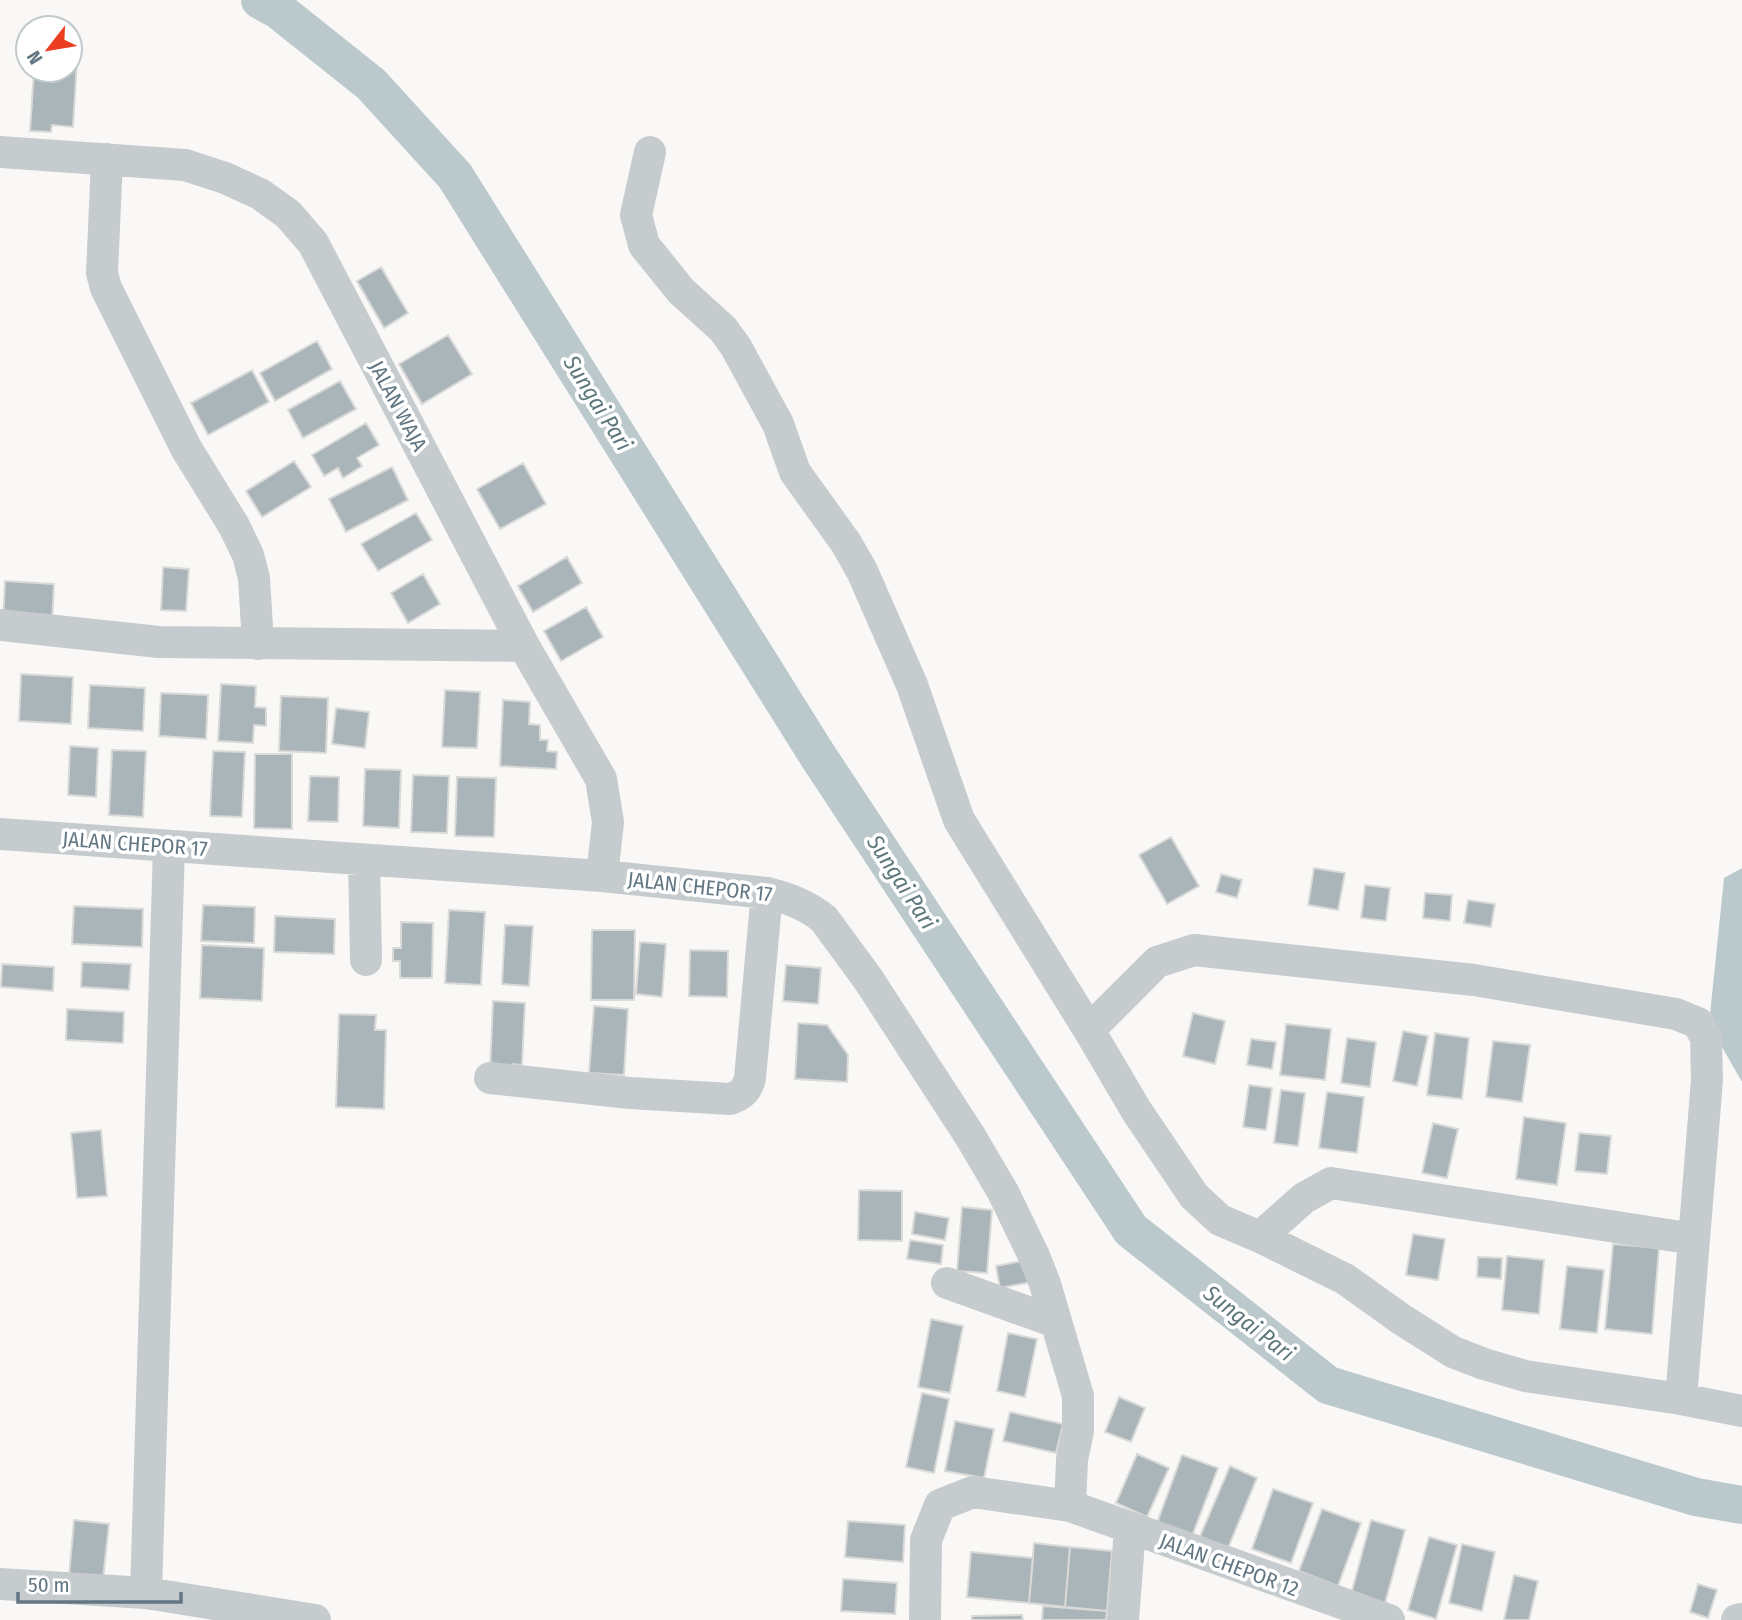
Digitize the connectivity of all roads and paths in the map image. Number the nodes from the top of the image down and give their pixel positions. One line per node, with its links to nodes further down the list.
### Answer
1 (0, 152): 3 (street, JALAN WAJA)
2 (650, 152): 13 (street)
3 (107, 159): 5 (street); 6 (street, JALAN WAJA)
4 (0, 625): 5 (street)
5 (258, 644): 6 (street)
6 (524, 646): 10 (street, JALAN WAJA)
7 (0, 834): 8 (street, JALAN CHEPOR 17)
8 (170, 846): 9 (street, JALAN CHEPOR 17); 24 (street)
9 (364, 861): 10 (street, JALAN CHEPOR 17); 12 (street)
10 (602, 876): 11 (street, JALAN CHEPOR 17)
11 (767, 892): 14 (street); 18 (street, JALAN CHEPOR 17)
12 (366, 960)
13 (1089, 1030): 15 (street); 16 (street)
14 (490, 1079)
15 (1260, 1237): 16 (street); 19 (street)
16 (1694, 1239): 19 (street)
17 (947, 1283): 18 (street)
18 (1056, 1322): 21 (street, JALAN CHEPOR 17)
19 (1681, 1399): 20 (street)
20 (1742, 1411)
21 (1070, 1506): 22 (street, JALAN CHEPOR 12); 28 (street, JALAN CHEPOR 12)
22 (1130, 1529): 25 (street, JALAN CHEPOR 12); 29 (street)
23 (0, 1584): 24 (street)
24 (146, 1593): 27 (street)
25 (1379, 1619)
26 (1742, 1619): 30 (street)
27 (315, 1620)
28 (925, 1620)
29 (1123, 1620)
30 (1737, 1620)

